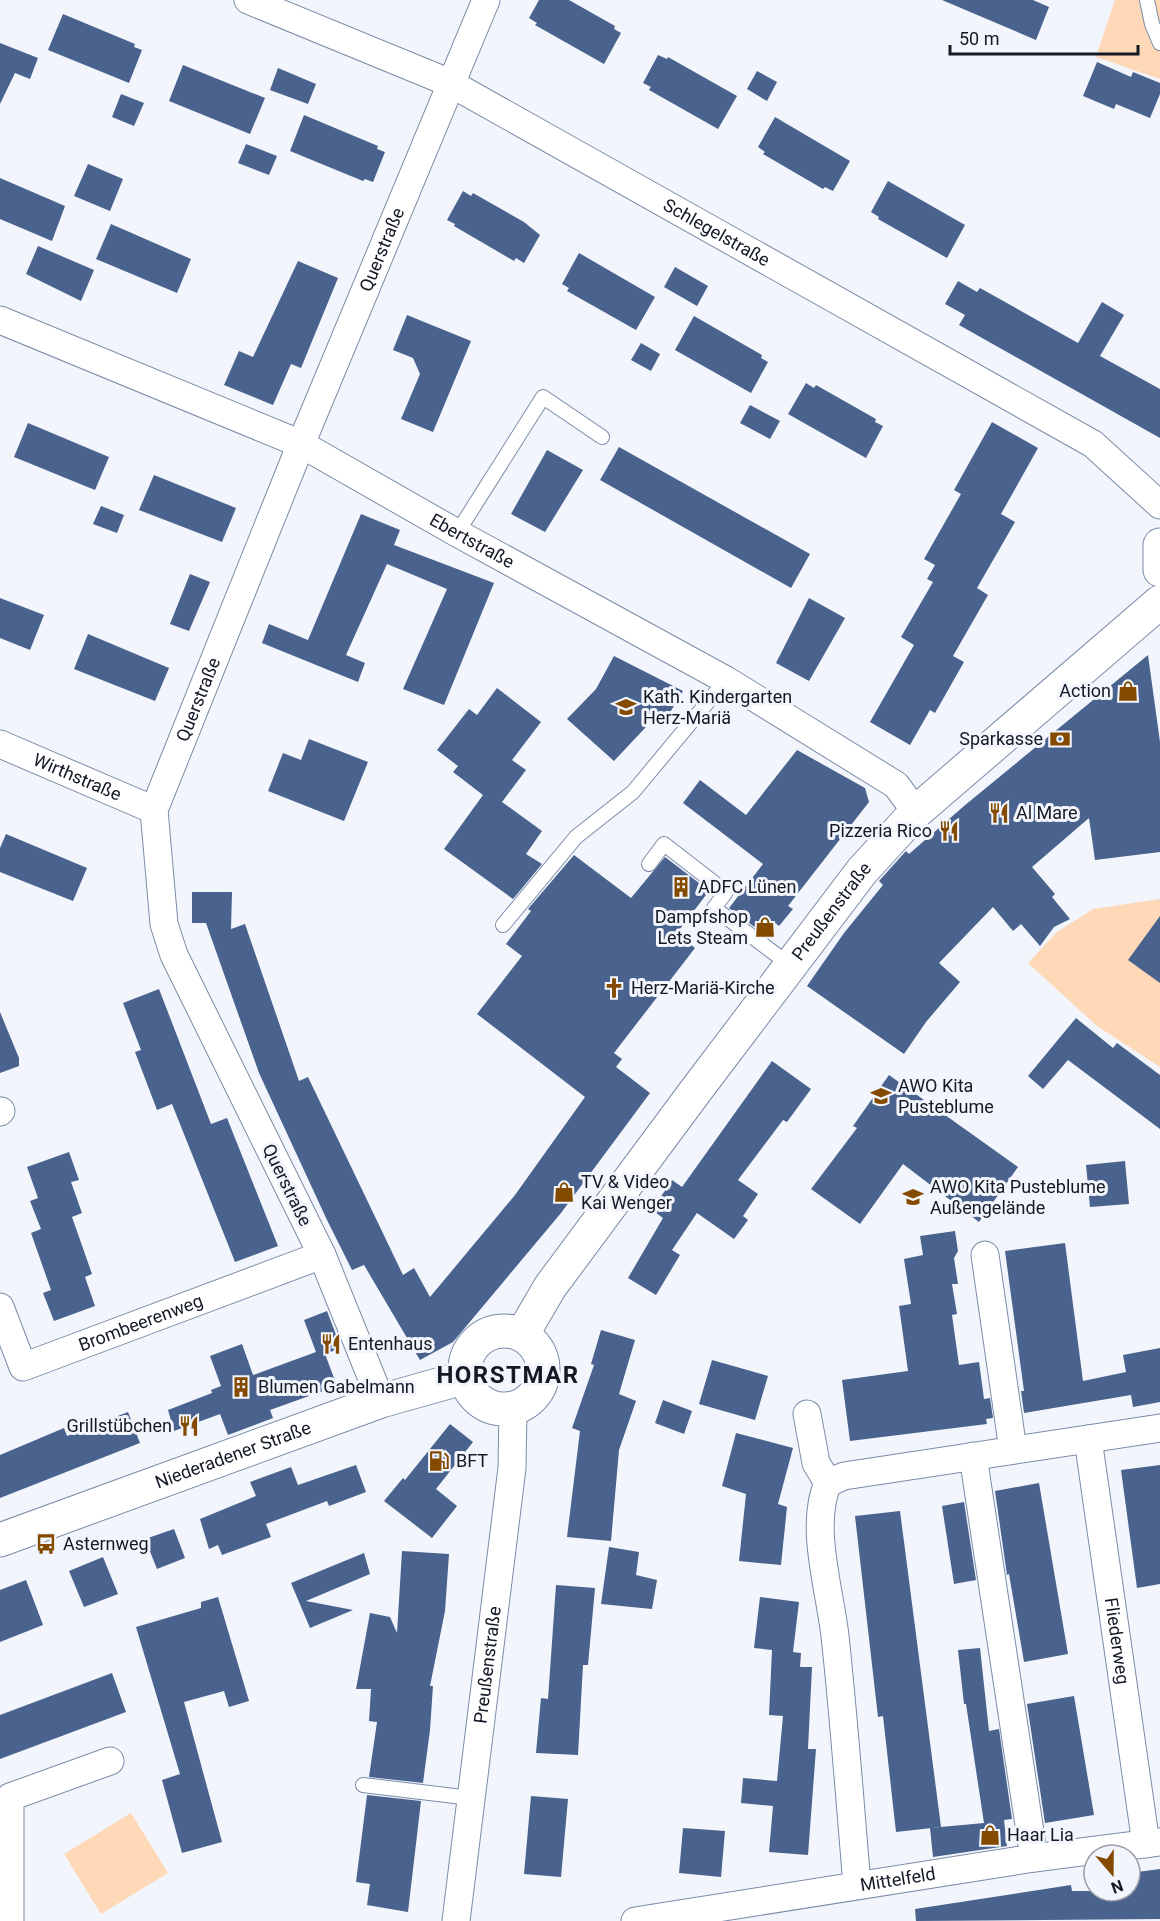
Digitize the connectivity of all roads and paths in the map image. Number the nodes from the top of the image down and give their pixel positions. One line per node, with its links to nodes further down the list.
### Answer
1 (248, 0): 5 (street, Schlegelstraße)
2 (486, 0): 5 (street, Querstraße)
3 (1147, 0): 4 (lane)
4 (1160, 43)
5 (450, 83): 8 (street, Querstraße); 9 (street, Schlegelstraße)
6 (0, 320): 8 (street, Ebertstraße)
7 (602, 437): 10 (lane)
8 (301, 444): 10 (street, Ebertstraße); 16 (street, Querstraße)
9 (1160, 505)
10 (457, 533): 14 (street, Ebertstraße)
11 (1160, 545): 12 (street)
12 (1160, 570)
13 (1160, 602): 17 (street, Preußenstraße)
14 (726, 680): 17 (street, Ebertstraße); 19 (lane)
15 (0, 744): 16 (street, Wirthstraße)
16 (154, 810): 21 (street, Querstraße)
17 (916, 812): 20 (street, Preußenstraße)
18 (649, 864): 20 (lane)
19 (503, 925)
20 (790, 965): 24 (street, Preußenstraße)
21 (322, 1255): 23 (street, Brombeerenweg); 26 (street, Querstraße)
22 (985, 1255): 31 (street)
23 (0, 1307)
24 (522, 1335): 25 (street); 27 (street)
25 (466, 1377): 26 (street, Niederadener Straße); 27 (street)
26 (381, 1401): 34 (street, Niederadener Straße)
27 (513, 1408): 38 (street, Preußenstraße)
28 (807, 1414): 33 (street)
29 (1160, 1428): 30 (street)
30 (1088, 1439): 31 (street); 39 (street, Fliederweg)
31 (1013, 1450): 32 (street)
32 (974, 1456): 33 (street); 40 (street)
33 (828, 1483): 41 (street)
34 (0, 1540)
35 (110, 1761): 37 (street)
36 (363, 1785): 38 (lane)
37 (5, 1793): 42 (street)
38 (471, 1798): 43 (street, Preußenstraße)
39 (1153, 1843): 40 (street, Mittelfeld)
40 (1034, 1858): 41 (street, Mittelfeld)
41 (857, 1886): 44 (street, Mittelfeld)
42 (10, 1921)
43 (456, 1921)
44 (635, 1921)

